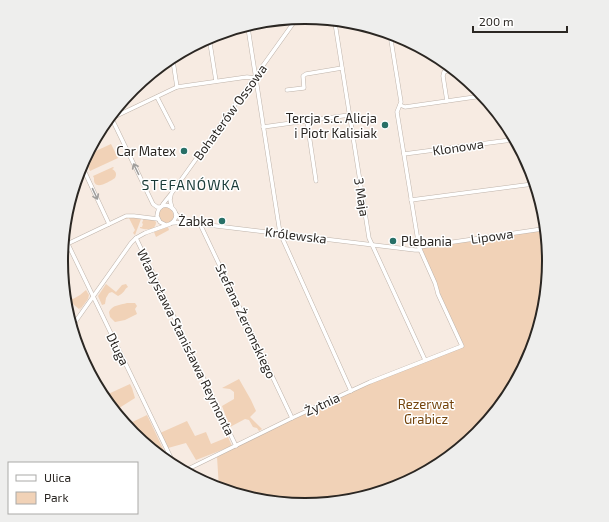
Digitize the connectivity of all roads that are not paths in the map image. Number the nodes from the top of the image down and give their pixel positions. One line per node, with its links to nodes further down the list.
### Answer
1 (292, 25): 9 (street, Bohaterów Ossowa)
2 (335, 26): 7 (street, 3 Maja)
3 (248, 31): 9 (street)
4 (391, 41): 16 (street)
5 (211, 43): 10 (street)
6 (173, 64): 11 (street)
7 (342, 68): 12 (street); 17 (street, 3 Maja)
8 (446, 71): 15 (street)
9 (255, 78): 10 (street); 21 (street); 28 (street, Bohaterów Ossowa)
10 (216, 82): 11 (street)
11 (177, 87): 13 (street)
12 (287, 90)
13 (158, 97): 18 (street); 22 (street)
14 (476, 97): 15 (street)
15 (447, 101): 16 (street)
16 (400, 106): 24 (street)
17 (349, 115): 20 (street); 46 (street, 3 Maja)
18 (116, 117)
19 (113, 121): 30 (street, one-way to 19)
20 (307, 122): 21 (street); 26 (street)
21 (263, 127): 43 (street)
22 (172, 128)
23 (509, 140): 24 (street, Klonowa)
24 (404, 154): 29 (street)
25 (85, 173): 38 (street, one-way to 38)
26 (316, 181)
27 (529, 185): 29 (street)
28 (171, 194): 30 (street, Bohaterów Ossowa); 31 (street)
29 (411, 200): 47 (street)
30 (162, 207): 31 (street); 32 (street)
31 (172, 208): 33 (street)
32 (157, 214): 34 (street); 35 (street)
33 (176, 214): 36 (street); 37 (street)
34 (152, 218): 35 (street); 38 (street)
35 (158, 220): 40 (street); 42 (street)
36 (187, 222): 37 (street, Królewska); 39 (street, Królewska)
37 (172, 223): 40 (street)
38 (109, 224): 45 (street)
39 (200, 224): 43 (street, Królewska); 52 (street, Stefana Żeromskiego)
40 (166, 225): 42 (street)
41 (539, 229): 47 (street, Lipowa)
42 (153, 230): 44 (street)
43 (280, 234): 46 (street, Królewska); 51 (street)
44 (136, 238): 48 (street); 53 (street, Władysława Stanisława Reymonta)
45 (68, 244): 48 (street, Długa)
46 (371, 245): 47 (street, Królewska); 50 (street, 3 Maja)
47 (419, 248): 50 (street, Żytnia)
48 (93, 297): 49 (street); 54 (street, Długa)
49 (76, 321)
50 (425, 360): 51 (street, Żytnia)
51 (350, 391): 52 (street, Żytnia)
52 (292, 418): 53 (street, Żytnia)
53 (236, 446): 55 (street, Żytnia)
54 (170, 456)
55 (190, 468)

